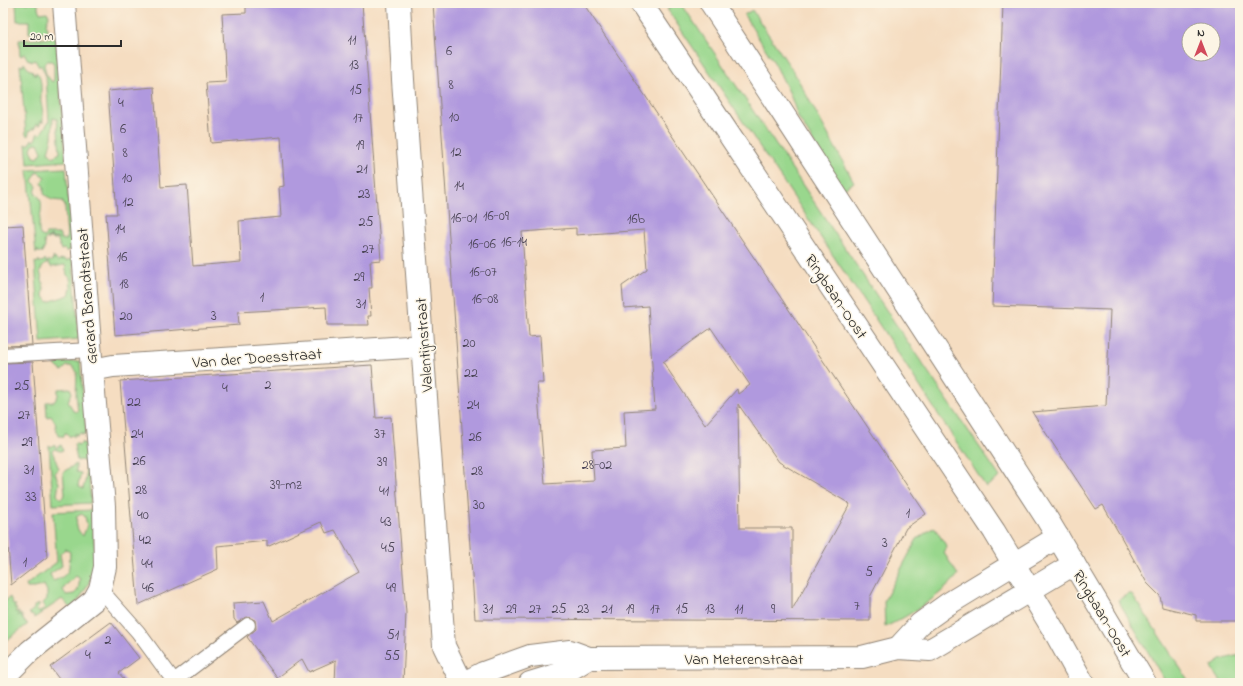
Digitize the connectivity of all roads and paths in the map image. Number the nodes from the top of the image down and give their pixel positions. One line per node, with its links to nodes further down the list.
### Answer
1 (64, 3): 7 (street, Gerard Brandtstraat)
2 (399, 3): 5 (street, Valentijnstraat)
3 (641, 3): 9 (street, Ringbaan-Oost)
4 (711, 3): 8 (street, Ringbaan-Oost)
5 (423, 346): 7 (street, Van der Doesstraat); 17 (street, Valentijnstraat)
6 (3, 355): 7 (lane)
7 (91, 360): 11 (street, Gerard Brandtstraat)
8 (1058, 537): 9 (street); 10 (street, Ringbaan-Oost)
9 (1014, 564): 12 (street, Ringbaan-Oost); 14 (street)
10 (1074, 564): 12 (street, Ringbaan-Oost); 20 (street, Ringbaan-Oost)
11 (100, 589): 13 (lane); 16 (street)
12 (1030, 591): 14 (street, Van Meterenstraat); 19 (street, Ringbaan-Oost)
13 (248, 625)
14 (898, 648): 15 (street, Van Meterenstraat)
15 (589, 658): 17 (street, Van Meterenstraat); 18 (street)
16 (7, 679)
17 (463, 683)
18 (530, 683)
19 (1083, 683)
20 (1145, 683)

